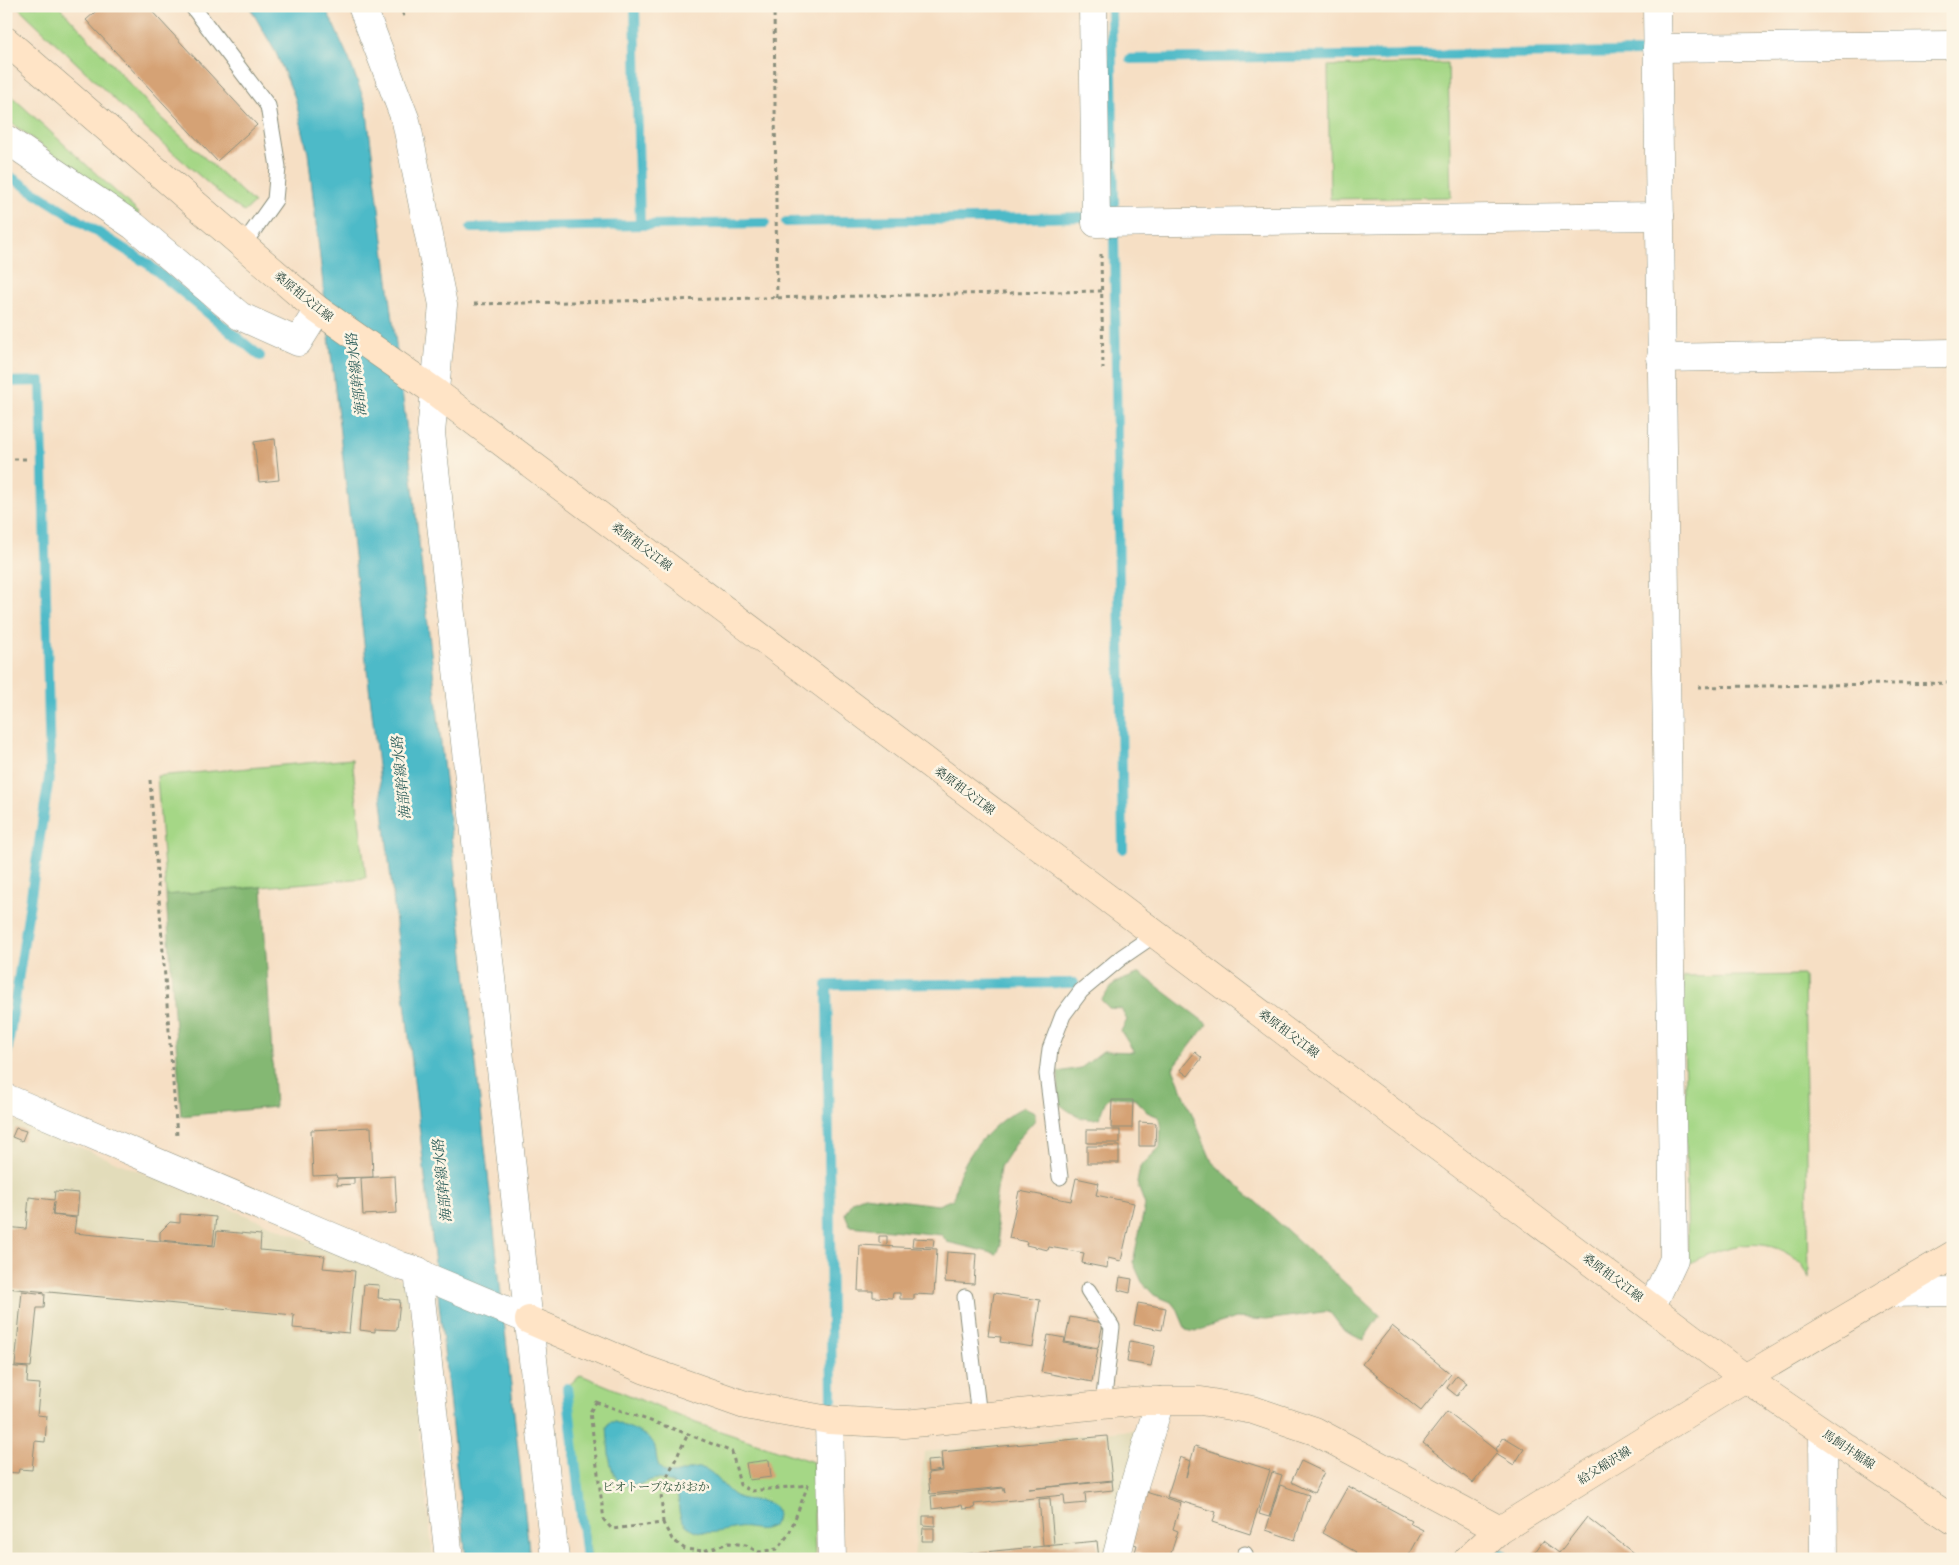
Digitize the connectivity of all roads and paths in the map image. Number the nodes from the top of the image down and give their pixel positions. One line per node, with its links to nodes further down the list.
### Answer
1 (192, 6): 14 (lane)
2 (362, 6): 17 (street)
3 (399, 6): 7 (path)
4 (774, 6): 16 (path)
5 (1094, 6): 13 (street)
6 (1657, 6): 10 (street)
7 (404, 16)
8 (6, 41): 14 (main road, 桑原祖父江線)
9 (1953, 45): 10 (street)
10 (1658, 48): 12 (street)
11 (6, 139): 18 (street)
12 (1660, 216): 13 (street); 20 (street)
13 (1101, 223): 15 (path)
14 (243, 245): 18 (main road, 桑原祖父江線)
15 (1102, 291): 16 (path); 21 (path)
16 (777, 298): 17 (path)
17 (443, 305): 22 (street)
18 (318, 310): 22 (main road, 桑原祖父江線)
19 (1953, 353): 20 (street)
20 (1662, 358): 26 (street)
21 (1103, 369)
22 (434, 391): 28 (main road, 桑原祖父江線); 39 (street)
23 (6, 459): 24 (path)
24 (28, 459)
25 (1953, 683): 26 (path)
26 (1666, 688): 38 (street)
27 (150, 780): 30 (path)
28 (1157, 933): 31 (lane); 38 (main road, 桑原祖父江線)
29 (6, 1098): 30 (street)
30 (180, 1172): 33 (street)
31 (1060, 1177)
32 (1953, 1255): 36 (main road)
33 (422, 1274): 39 (street); 50 (street)
34 (1088, 1290): 42 (lane)
35 (1953, 1292): 36 (street)
36 (1888, 1293): 40 (main road)
37 (965, 1297): 43 (lane)
38 (1652, 1306): 40 (main road, 桑原祖父江線)
39 (519, 1316): 44 (main road); 51 (street)
40 (1745, 1378): 45 (main road, 馬飼井堀線); 49 (main road, 給父稲沢線)
41 (1160, 1401): 42 (main road); 49 (main road); 53 (street)
42 (1103, 1405): 43 (main road)
43 (979, 1417): 44 (main road)
44 (829, 1420): 52 (street)
45 (1823, 1432): 47 (main road, 馬飼井堀線); 55 (street)
46 (688, 1434): 48 (path); 48 (path); 48 (path)
47 (1953, 1520)
48 (663, 1523)
49 (1500, 1530): 54 (main road, 給父稲沢線)
50 (449, 1559)
51 (555, 1559)
52 (832, 1559)
53 (1116, 1559)
54 (1468, 1559)
55 (1824, 1559)

